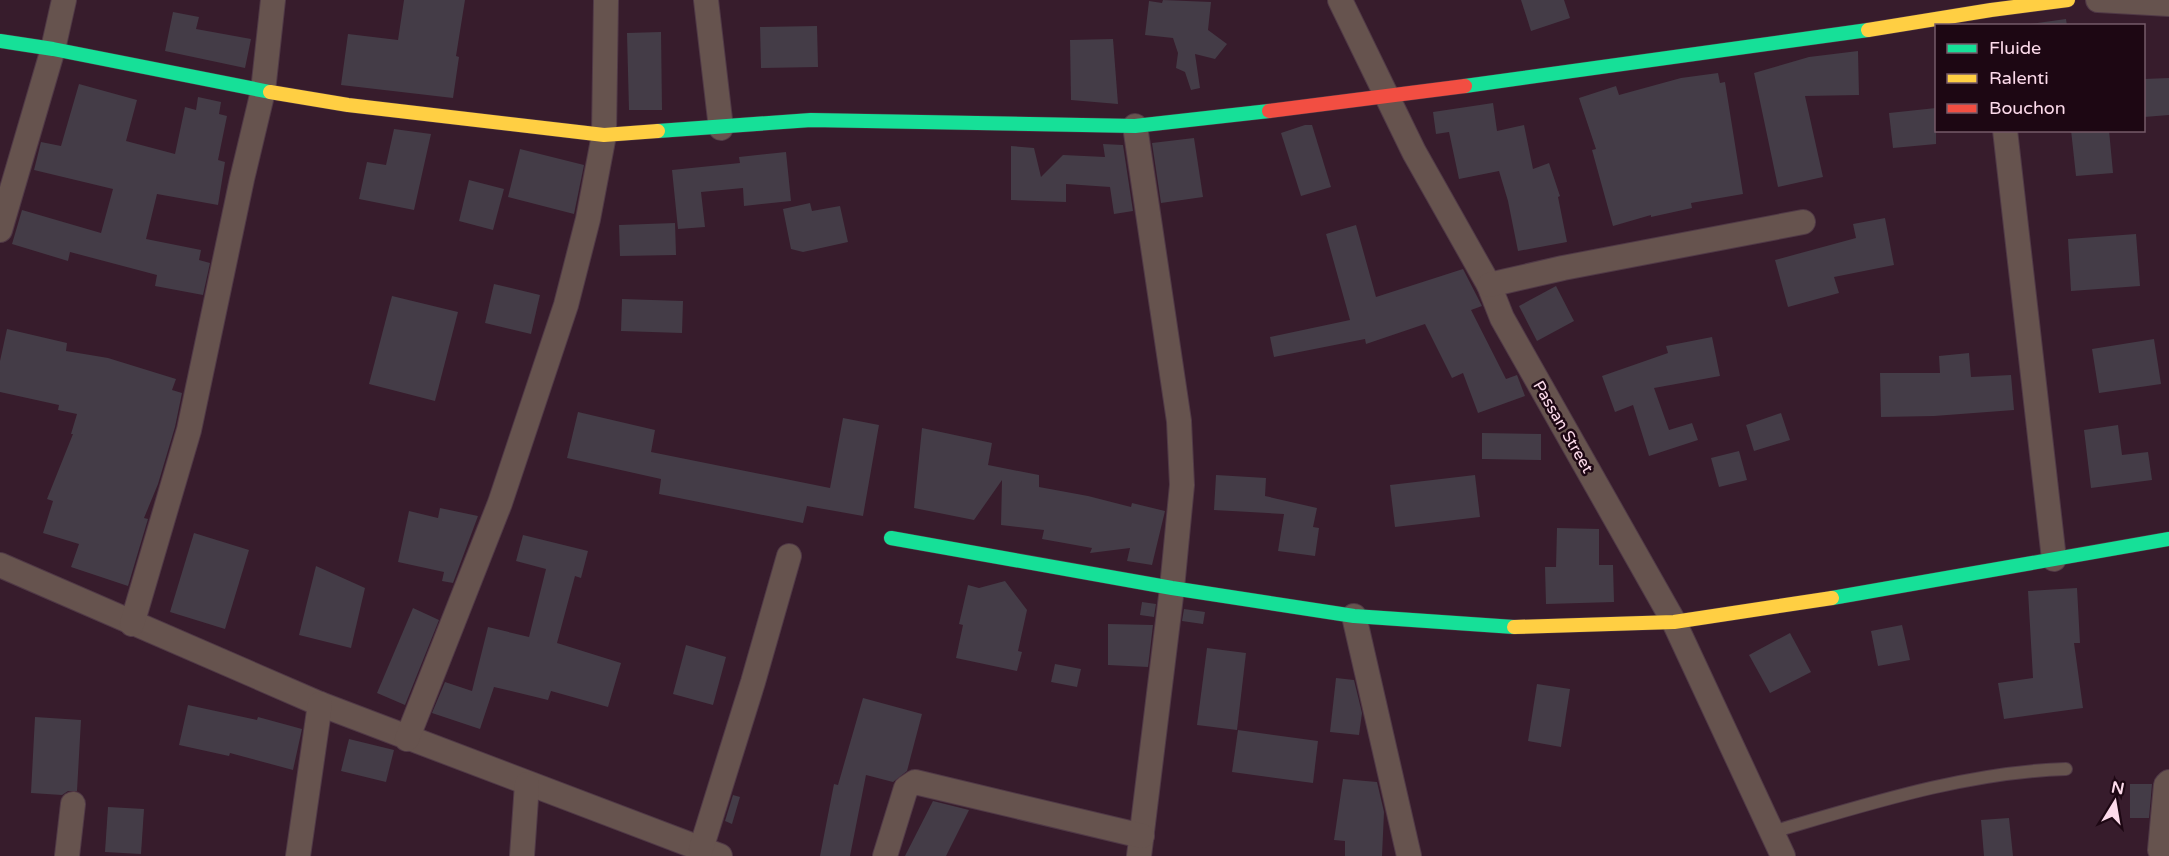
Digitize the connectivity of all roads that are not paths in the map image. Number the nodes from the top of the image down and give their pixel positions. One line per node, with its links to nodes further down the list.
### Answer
1 (64, 0): 11 (street)
2 (273, 0): 12 (street)
3 (606, 0): 17 (street)
4 (706, 0): 15 (street)
5 (1340, 0): 13 (street, Passan Street)
6 (2068, 0): 9 (street)
7 (2098, 0): 8 (street)
8 (2169, 4)
9 (1991, 12): 13 (street)
10 (0, 41): 11 (street)
11 (53, 49): 12 (street); 19 (street)
12 (263, 91): 17 (street); 29 (street)
13 (1387, 97): 14 (street); 20 (street, Passan Street)
14 (1135, 126): 15 (street); 26 (street)
15 (721, 128): 17 (street)
16 (2005, 132): 24 (street)
17 (604, 135): 31 (street)
18 (1803, 222): 20 (street)
19 (0, 230)
20 (1489, 285): 28 (street, Passan Street)
21 (891, 538): 26 (street)
22 (2169, 539): 24 (street)
23 (789, 556): 39 (street)
24 (2054, 559): 28 (street)
25 (0, 565): 29 (street)
26 (1172, 588): 27 (street); 37 (street)
27 (1354, 616): 28 (street); 44 (street)
28 (1674, 622): 36 (street, Passan Street)
29 (132, 624): 30 (street)
30 (320, 704): 31 (street); 41 (street)
31 (407, 739): 34 (street)
32 (2066, 769): 36 (lane)
33 (2169, 782): 38 (street)
34 (527, 784): 39 (street); 42 (street)
35 (73, 804): 40 (street)
36 (1772, 832): 45 (street, Passan Street)
37 (1140, 846): 43 (street)
38 (2160, 850)
39 (711, 852)
40 (67, 856)
41 (298, 856)
42 (522, 856)
43 (885, 856)
44 (1409, 856)
45 (1783, 856)

